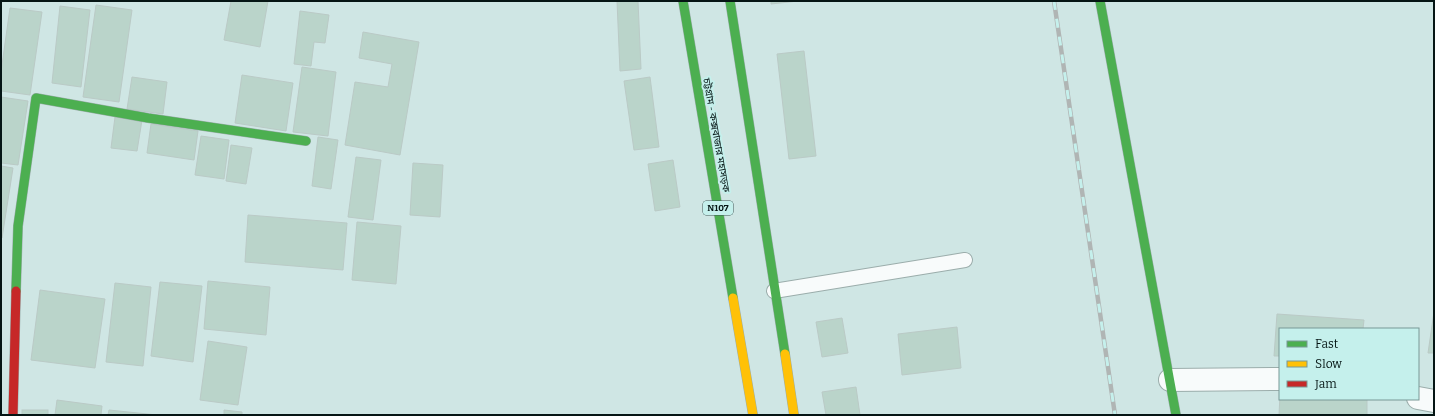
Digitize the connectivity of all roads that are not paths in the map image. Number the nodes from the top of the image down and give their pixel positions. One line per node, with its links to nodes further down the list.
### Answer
1 (683, 1): 12 (main road, চট্টগ্রাম - কক্সবাজার মহাসড়ক / N107)
2 (730, 1): 6 (main road)
3 (1100, 1): 8 (main road)
4 (306, 141): 11 (main road)
5 (965, 260): 6 (lane)
6 (774, 291): 13 (main road)
7 (1279, 379): 8 (street)
8 (1170, 380): 14 (main road)
9 (1419, 398): 10 (street)
10 (1434, 401)
11 (13, 415)
12 (753, 415)
13 (794, 415)
14 (1176, 415)

